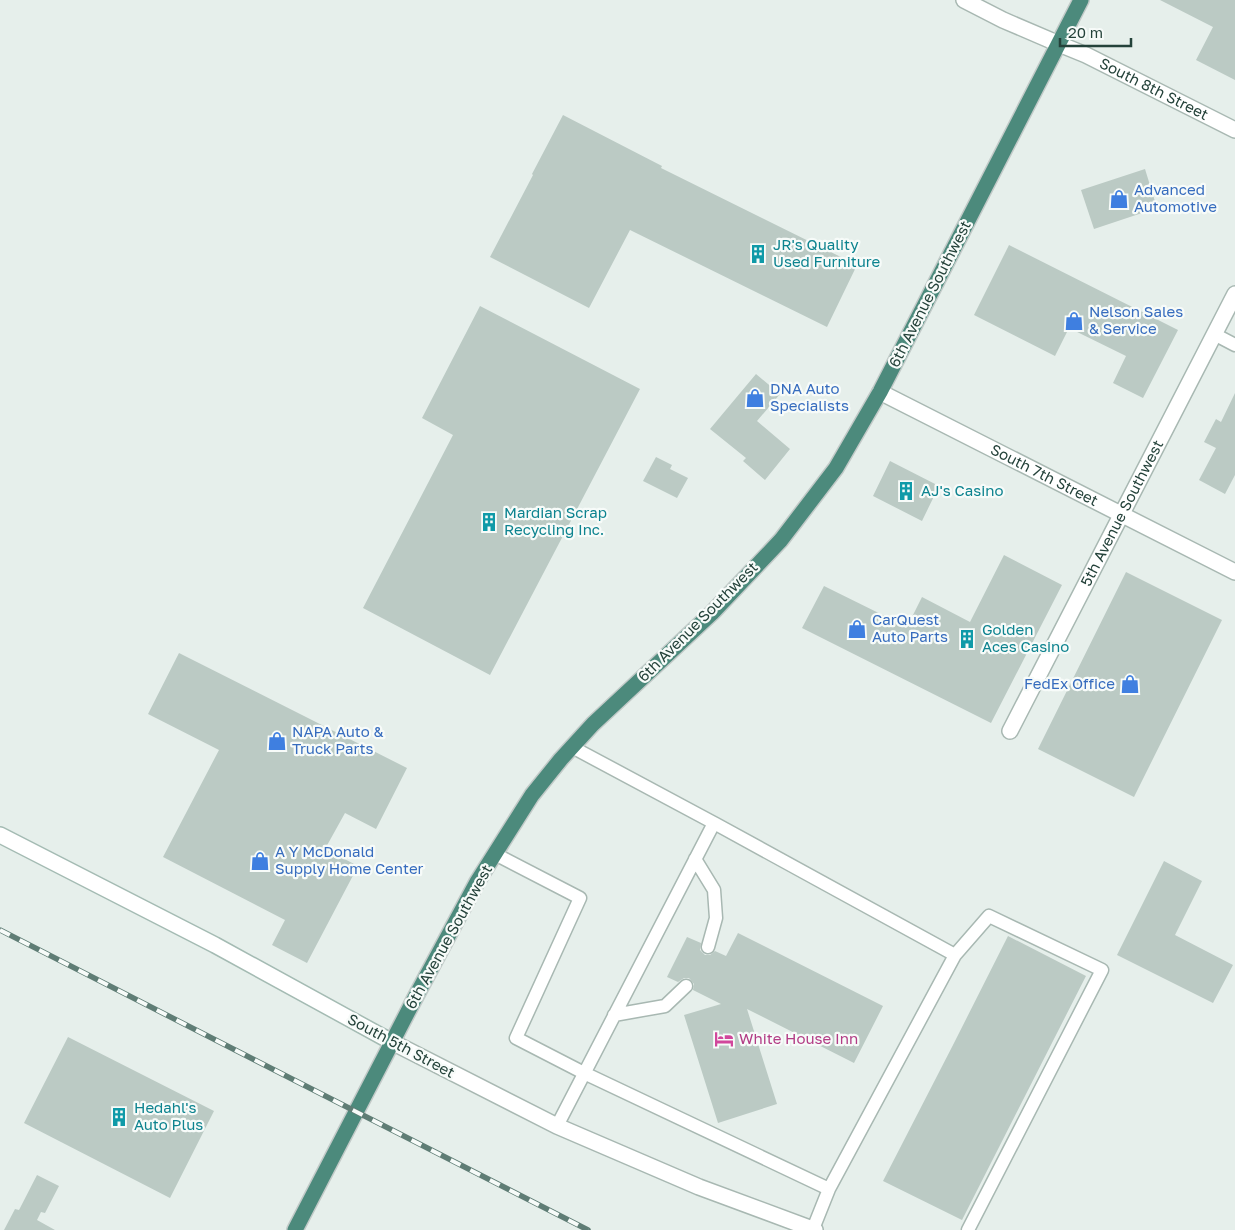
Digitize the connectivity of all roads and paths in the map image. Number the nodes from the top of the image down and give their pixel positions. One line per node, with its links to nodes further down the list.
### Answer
1 (964, 0): 3 (street, South 8th Street)
2 (1081, 0): 3 (highway, 6th Avenue Southwest)
3 (1059, 44): 4 (street, South 8th Street); 8 (highway, 6th Avenue Southwest)
4 (1235, 130)
5 (1235, 294): 6 (street, 5th Avenue Southwest)
6 (1214, 334): 7 (lane); 9 (street, 5th Avenue Southwest)
7 (1235, 345)
8 (880, 392): 9 (street, South 7th Street); 12 (highway, 6th Avenue Southwest)
9 (1121, 514): 10 (street, South 7th Street); 11 (street, 5th Avenue Southwest)
10 (1235, 572)
11 (1010, 731)
12 (572, 747): 13 (lane); 15 (highway, 6th Avenue Southwest)
13 (714, 823): 16 (lane); 18 (lane)
14 (0, 834): 21 (street, South 5th Street)
15 (495, 854): 21 (highway, 6th Avenue Southwest); 22 (lane)
16 (695, 859): 17 (lane); 20 (lane)
17 (708, 947)
18 (955, 955): 24 (lane); 27 (lane)
19 (686, 986): 20 (lane)
20 (614, 1015): 22 (lane)
21 (392, 1042): 23 (street, South 5th Street); 25 (highway, 6th Avenue Southwest)
22 (584, 1073): 23 (lane); 24 (lane)
23 (557, 1126): 26 (street, South 5th Street)
24 (829, 1189): 26 (lane)
25 (295, 1230)
26 (814, 1230)
27 (968, 1230)

